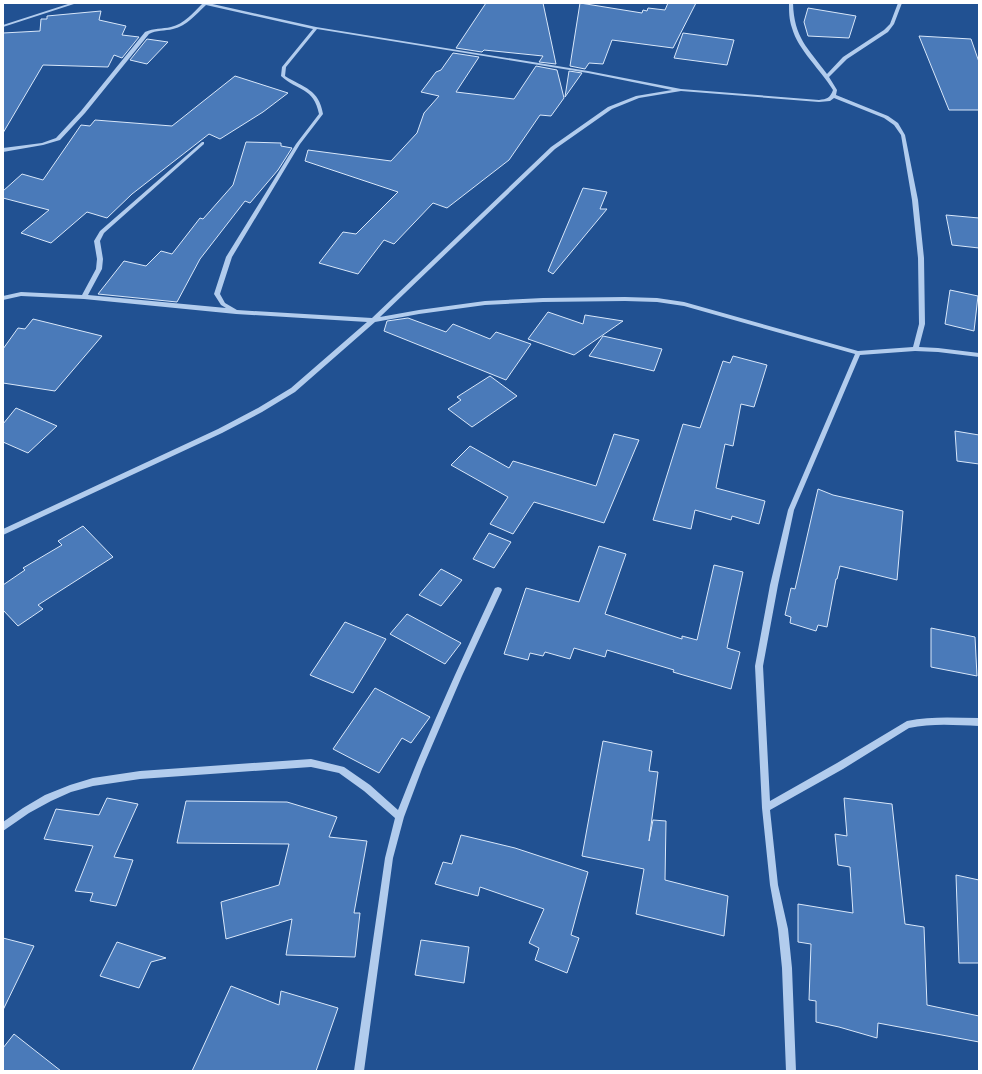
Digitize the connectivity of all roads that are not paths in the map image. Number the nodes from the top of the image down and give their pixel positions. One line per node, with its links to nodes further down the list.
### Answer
1 (75, 3): 5 (street)
2 (204, 3): 6 (street); 11 (street)
3 (792, 3): 7 (street)
4 (900, 3): 7 (street)
5 (3, 26)
6 (316, 28): 8 (street); 14 (street)
7 (828, 76): 9 (street)
8 (681, 90): 9 (street); 15 (street)
9 (833, 96): 16 (street)
10 (202, 143): 12 (street)
11 (3, 150)
12 (84, 297): 13 (street); 14 (street)
13 (3, 298)
14 (236, 312): 15 (street)
15 (372, 320): 17 (street); 19 (street)
16 (915, 349): 17 (street); 18 (street)
17 (858, 353): 22 (street)
18 (979, 355)
19 (3, 532)
20 (498, 590): 23 (street)
21 (979, 722): 22 (street)
22 (766, 808): 26 (street)
23 (400, 817): 24 (street); 25 (street)
24 (3, 827)
25 (359, 1071)
26 (791, 1071)

